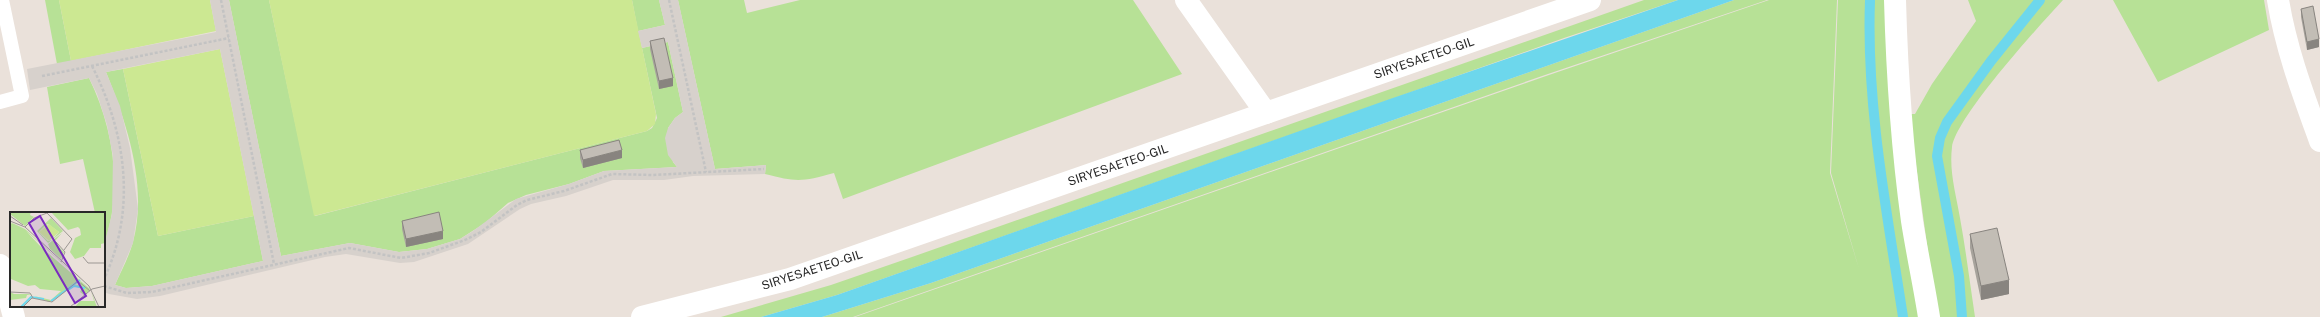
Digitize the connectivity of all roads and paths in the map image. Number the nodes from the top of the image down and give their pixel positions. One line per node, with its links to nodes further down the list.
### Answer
1 (2, 0): 10 (lane)
2 (221, 0): 8 (path)
3 (669, 0): 15 (path)
4 (1186, 0): 12 (street)
5 (1590, 0): 12 (street, SIRYESAETEO-GIL)
6 (1895, 0): 24 (street)
7 (2278, 0): 13 (street)
8 (229, 38): 9 (path); 16 (path)
9 (92, 66): 10 (path); 18 (path)
10 (18, 81): 11 (lane)
11 (0, 102)
12 (1266, 113): 23 (street, SIRYESAETEO-GIL)
13 (2320, 141)
14 (764, 169): 15 (path)
15 (706, 172): 16 (path)
16 (274, 264): 19 (path)
17 (0, 265): 20 (street)
18 (105, 276)
19 (105, 286)
20 (10, 302)
21 (11, 307): 22 (street)
22 (14, 317)
23 (642, 317)
24 (1929, 317)

